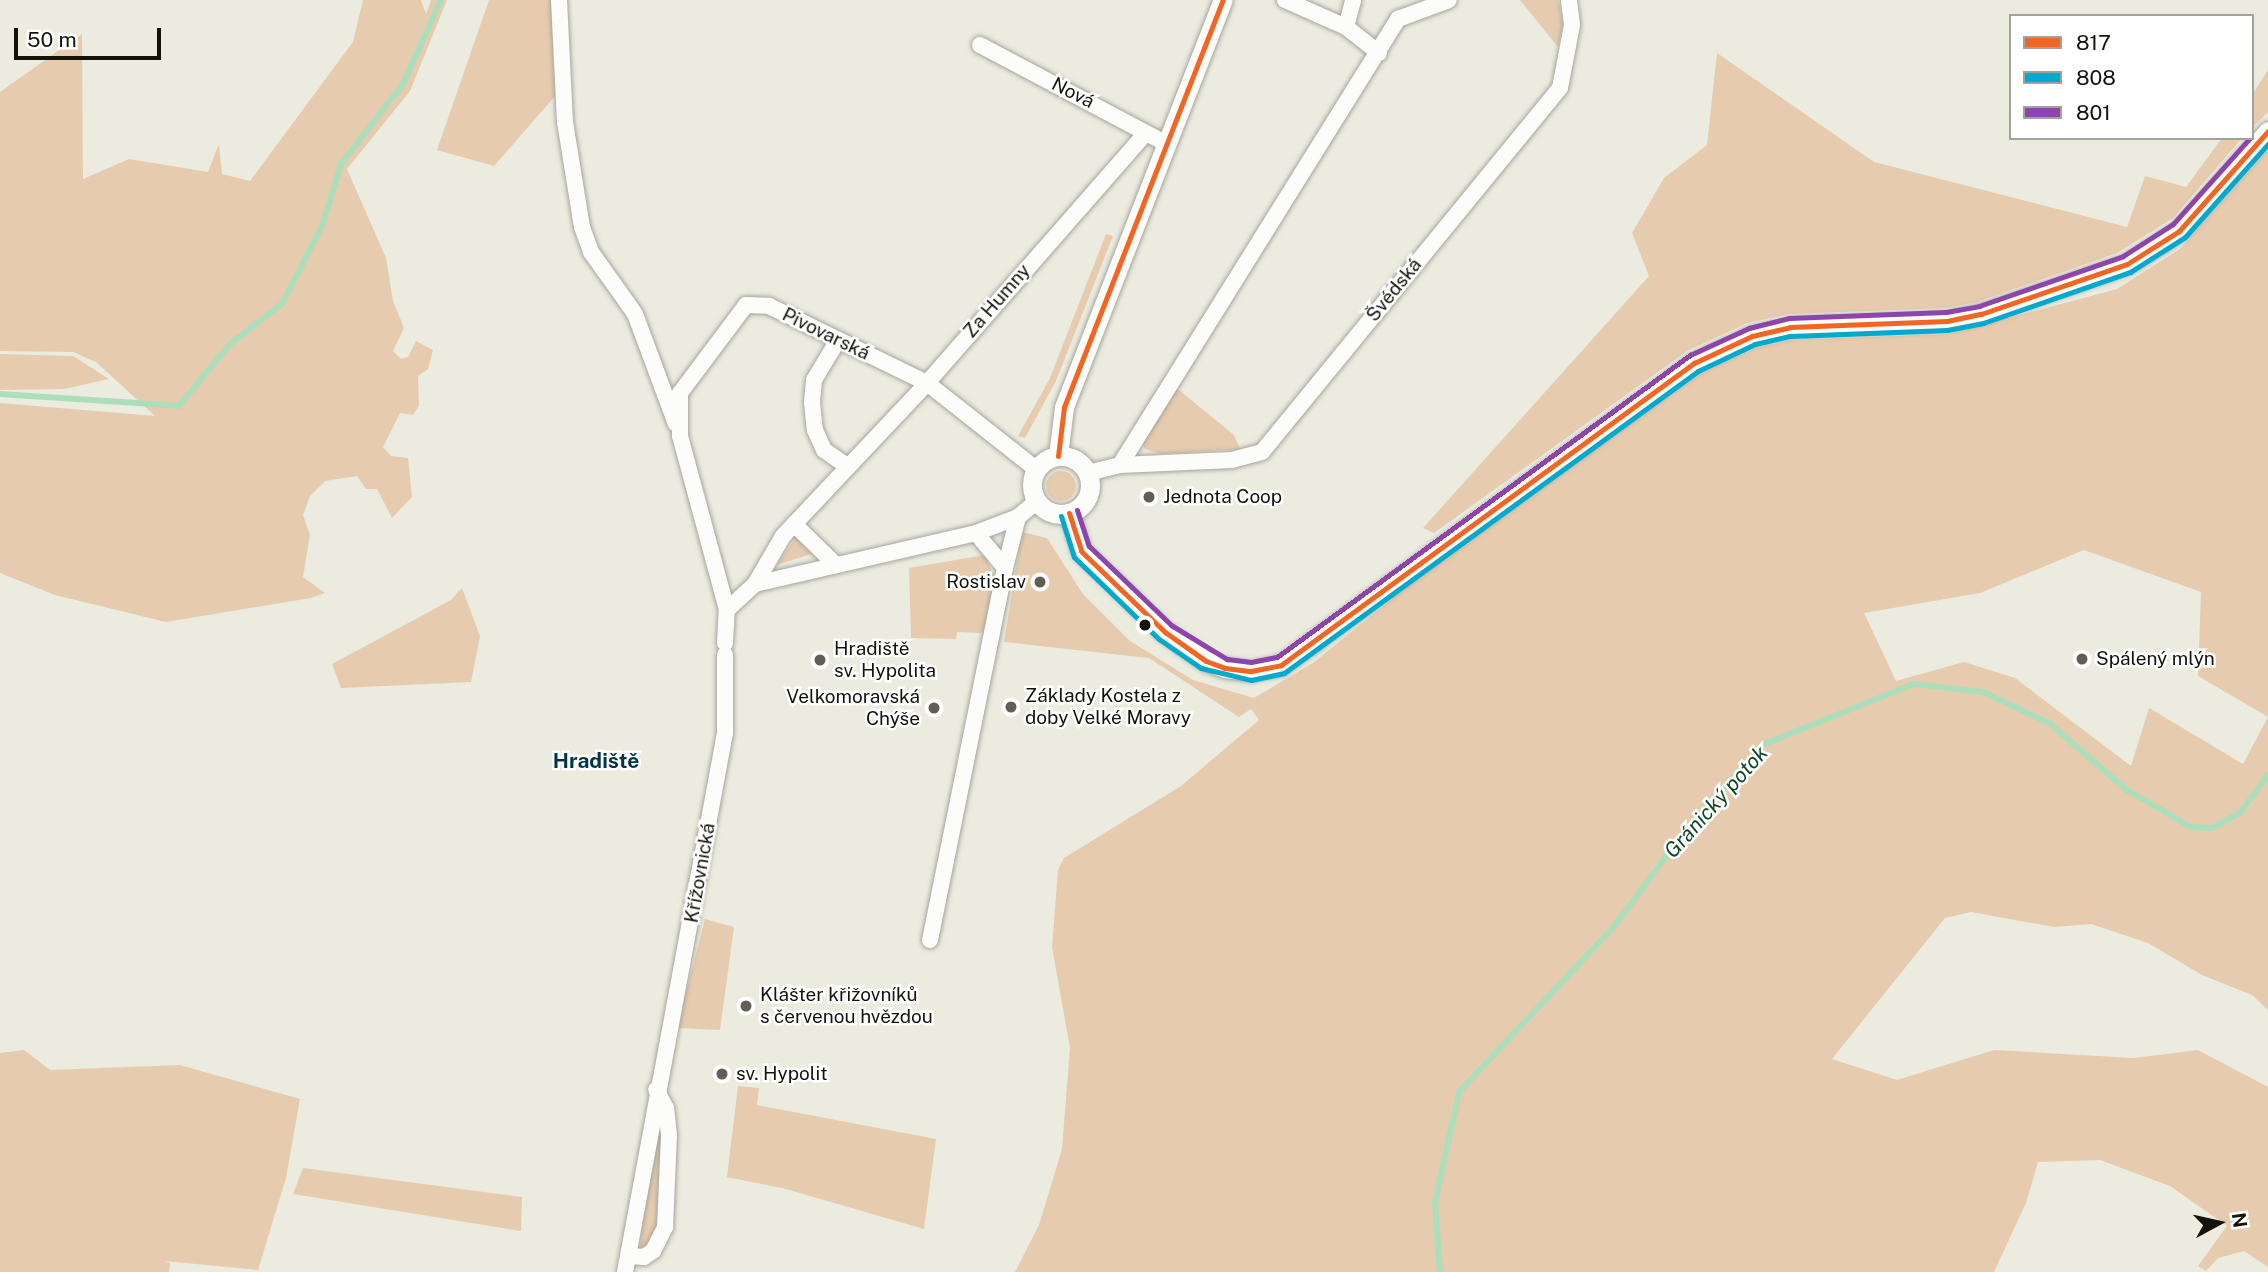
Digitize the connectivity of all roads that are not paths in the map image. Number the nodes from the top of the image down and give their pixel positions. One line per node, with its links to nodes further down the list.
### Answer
1 (559, 0): 17 (street)
2 (1223, 0): 14 (street)
3 (1285, 0): 9 (street)
4 (1353, 0): 9 (street)
5 (1401, 0): 8 (street)
6 (1449, 0): 8 (street)
7 (1569, 0): 19 (street, Švédská)
8 (1398, 19): 11 (street)
9 (1346, 27): 11 (street)
10 (980, 46): 13 (street, Nová)
11 (1379, 53): 19 (street)
12 (2268, 131): 24 (street)
13 (1145, 134): 14 (street, Nová); 16 (street, Za Humny)
14 (1165, 143): 18 (street)
15 (838, 340): 16 (street, Pivovarská); 17 (street, Pivovarská); 20 (street)
16 (926, 383): 20 (street, Za Humny); 21 (street, Pivovarská)
17 (680, 436): 31 (street, Pivovarská)
18 (1058, 456): 21 (street); 22 (street)
19 (1121, 465): 22 (street, Švédská)
20 (848, 467): 26 (street, Za Humny)
21 (1036, 469): 23 (street)
22 (1088, 473): 24 (street)
23 (1037, 501): 24 (street); 25 (street)
24 (1069, 513)
25 (1018, 517): 27 (street); 29 (street)
26 (794, 524): 28 (street); 30 (street, Za Humny)
27 (976, 533): 28 (street); 29 (street)
28 (836, 565): 30 (street)
29 (1005, 568): 32 (street)
30 (755, 584): 31 (street)
31 (727, 610): 33 (street, Křížovnická)
32 (930, 940)
33 (656, 1089): 34 (street, Křížovnická); 34 (street, Křížovnická)
34 (627, 1264)

